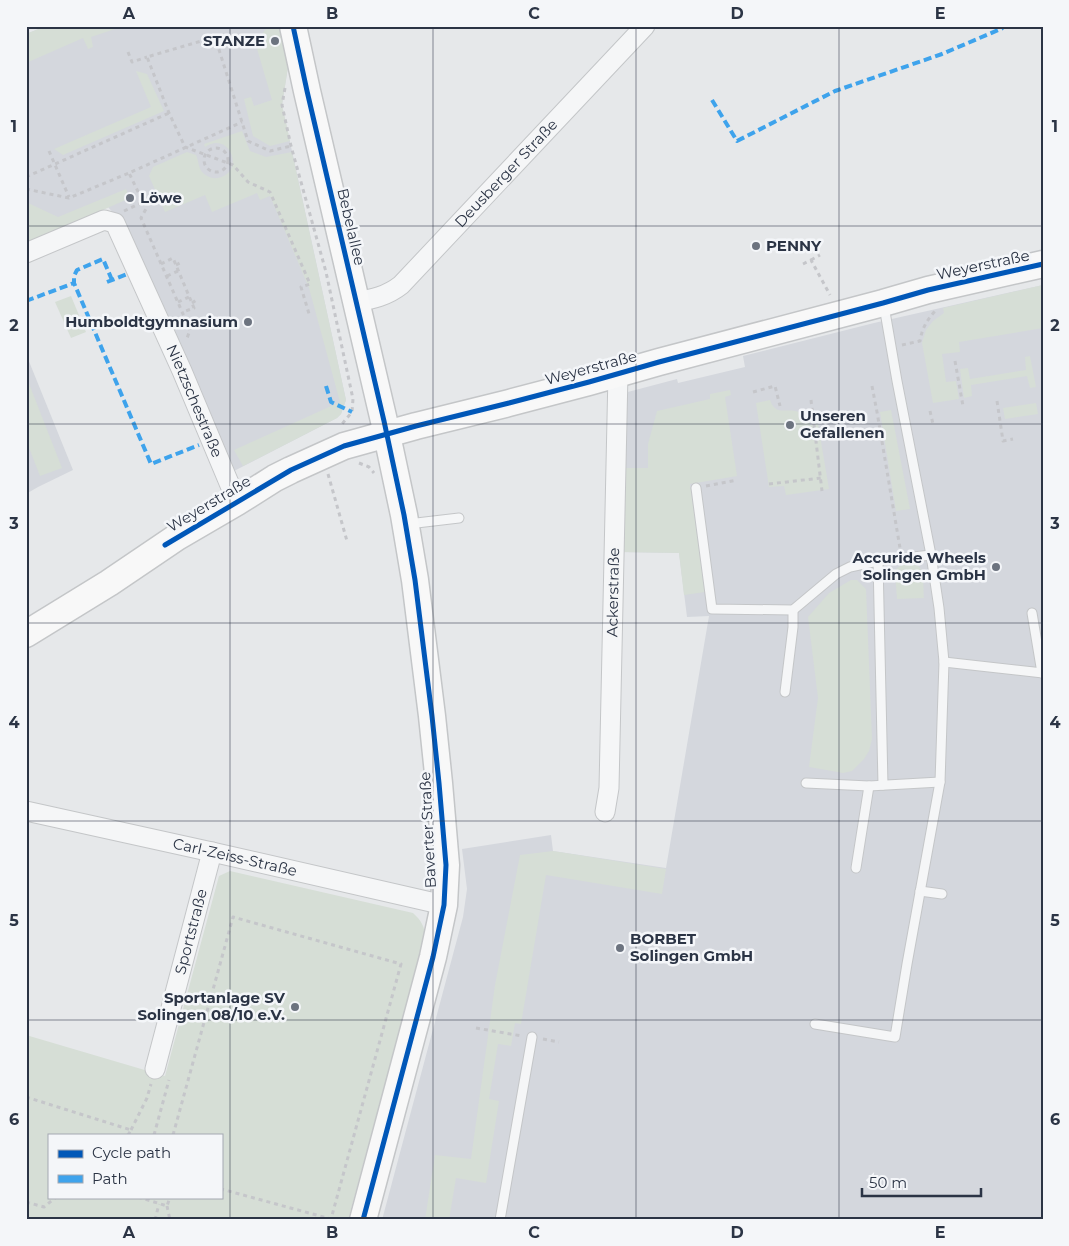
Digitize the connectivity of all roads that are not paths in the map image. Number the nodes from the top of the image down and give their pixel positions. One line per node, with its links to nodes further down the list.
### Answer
1 (294, 26): 5 (main road, Bebelallee)
2 (645, 26): 5 (street, Deusberger Straße)
3 (26, 253): 10 (street, Nietzschestraße)
4 (1043, 264): 6 (main road, Weyerstraße)
5 (356, 302): 8 (main road, Bebelallee)
6 (883, 303): 7 (main road, Weyerstraße); 13 (lane)
7 (618, 373): 8 (main road, Weyerstraße); 26 (street, Ackerstraße)
8 (387, 434): 10 (main road, Weyerstraße); 12 (main road, Baverter Straße)
9 (696, 488): 15 (lane)
10 (237, 502): 17 (main road, Weyerstraße)
11 (459, 518): 12 (lane)
12 (405, 524): 31 (main road, Baverter Straße)
13 (931, 555): 14 (lane); 18 (lane)
14 (878, 561): 15 (lane); 23 (lane)
15 (793, 610): 20 (lane)
16 (1032, 613): 19 (lane)
17 (26, 634)
18 (944, 662): 19 (lane); 21 (lane)
19 (1042, 673)
20 (785, 692)
21 (940, 782): 23 (lane); 29 (lane)
22 (806, 783): 24 (lane)
23 (883, 785): 24 (lane)
24 (869, 786): 28 (lane)
25 (26, 811): 27 (street, Carl-Zeiss-Straße)
26 (605, 812)
27 (212, 852): 31 (street, Carl-Zeiss-Straße); 34 (street, Sportstraße)
28 (856, 868)
29 (920, 891): 30 (lane); 32 (lane)
30 (942, 894)
31 (444, 905): 35 (main road, Baverter Straße)
32 (815, 1024)
33 (532, 1037): 36 (lane)
34 (155, 1069)
35 (363, 1220)
36 (500, 1220)

